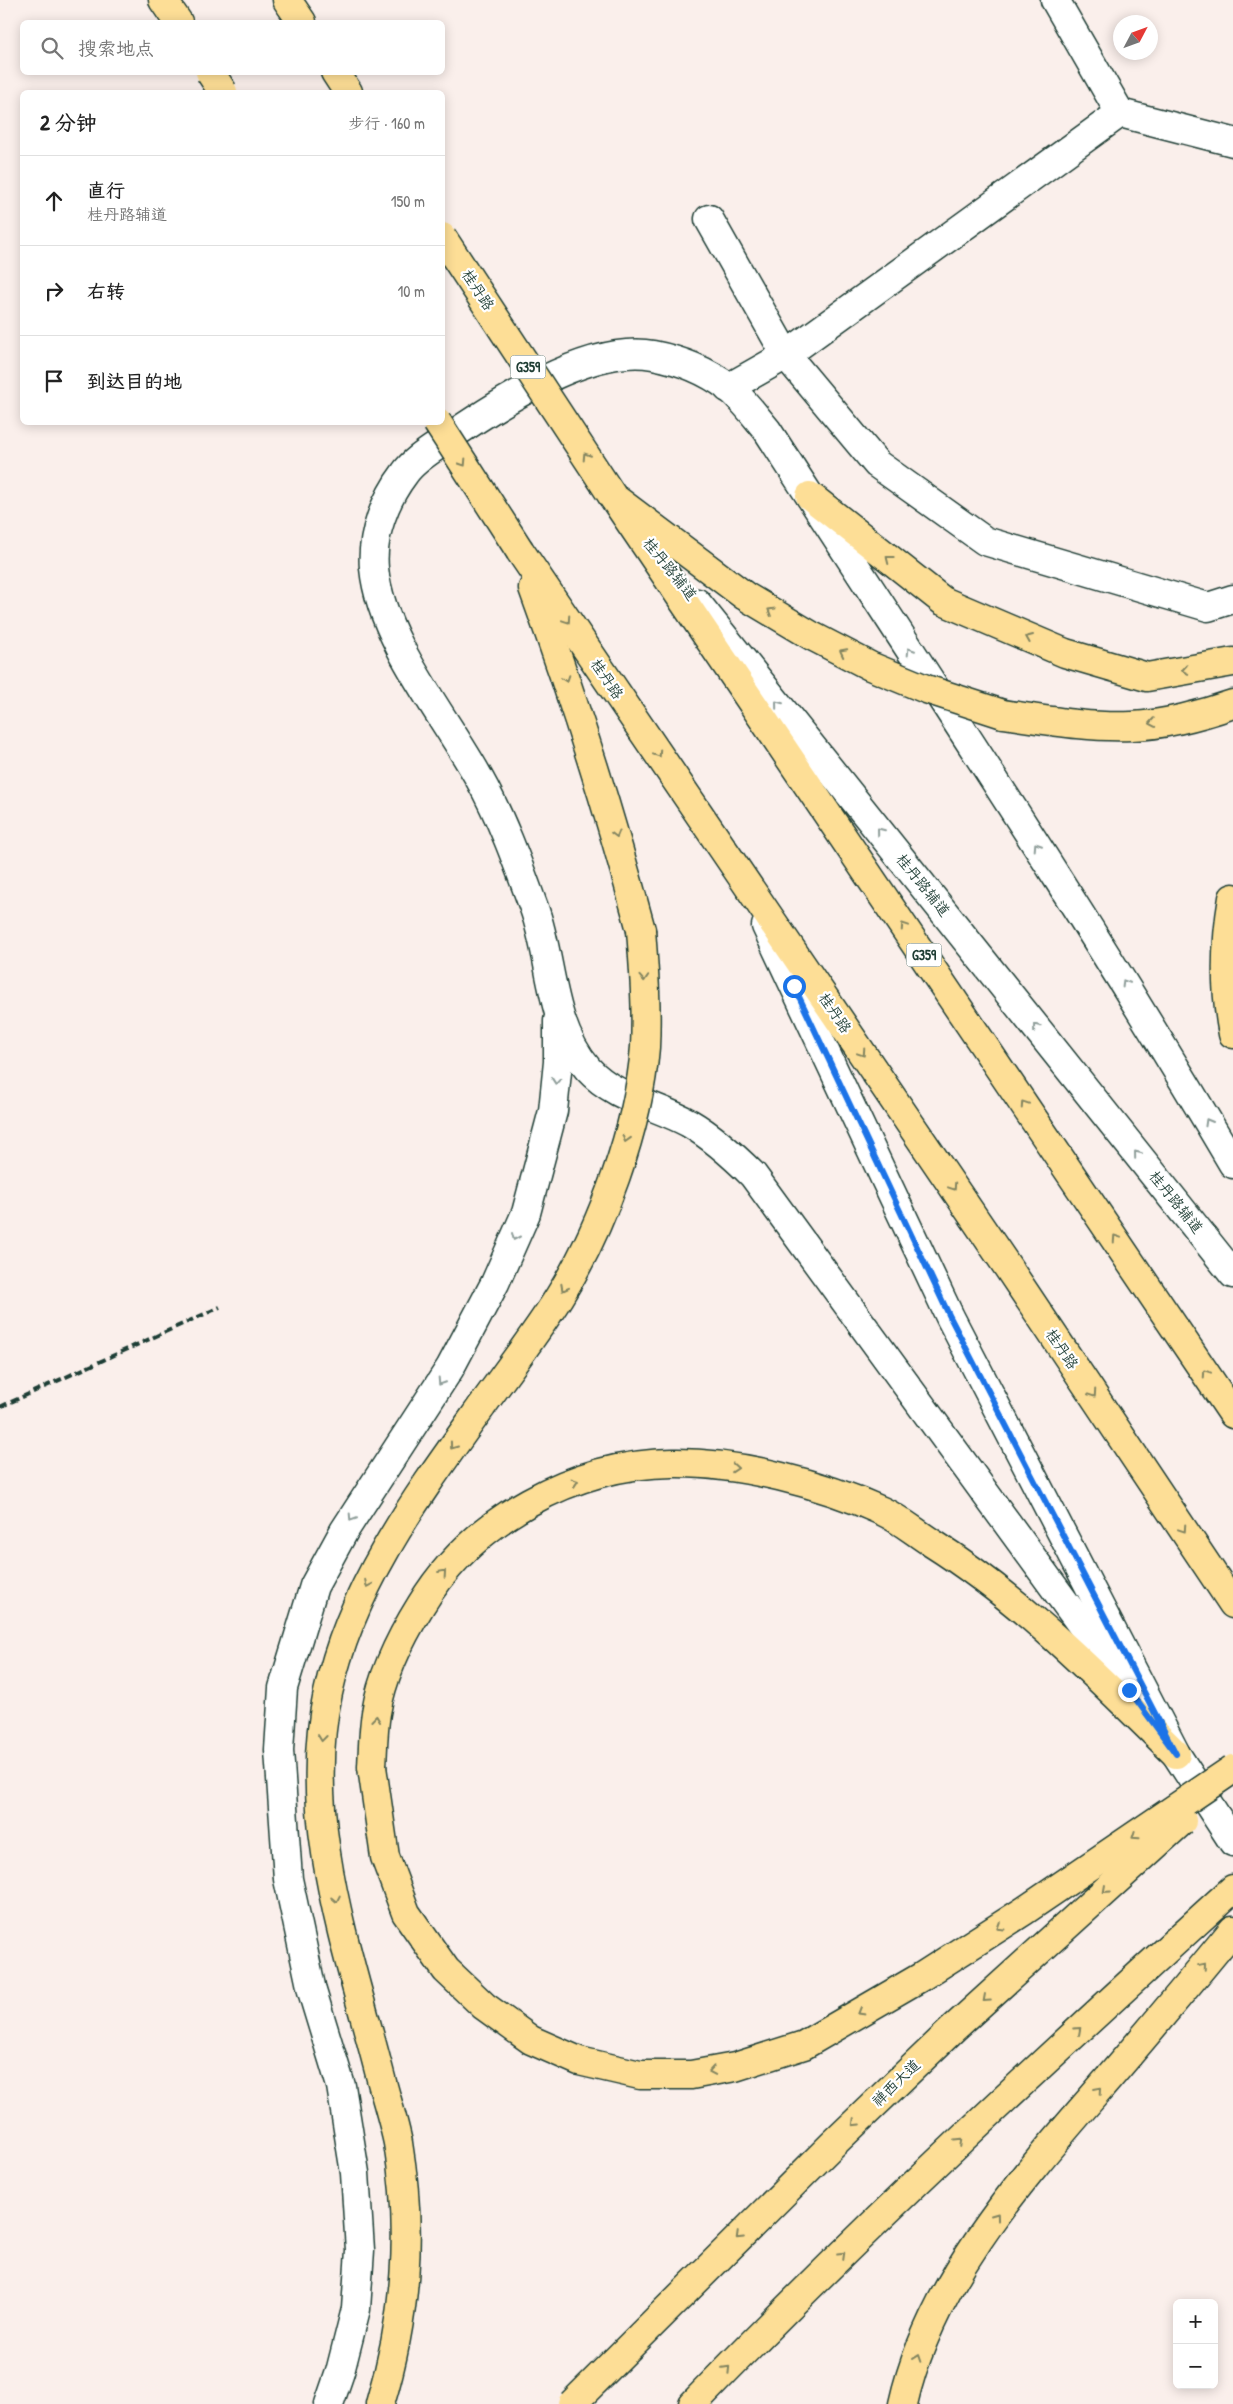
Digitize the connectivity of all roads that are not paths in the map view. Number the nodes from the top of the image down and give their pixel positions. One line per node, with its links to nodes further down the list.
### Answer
1 (163, 0): 4 (main road)
2 (287, 0): 5 (main road)
3 (1055, 0): 10 (street)
4 (177, 20)
5 (301, 20)
6 (212, 75): 8 (main road, bridge)
7 (337, 75): 9 (main road)
8 (222, 90)
9 (347, 90)
10 (1120, 113): 11 (street); 14 (street)
11 (1233, 142)
12 (709, 219): 14 (street)
13 (445, 242): 18 (main road, 桂丹路 / G359, one-way to 13, bridge)
14 (786, 354): 15 (street); 20 (street)
15 (728, 388): 17 (street); 25 (street)
16 (439, 425): 19 (main road, 桂丹路, one-way to 19, bridge)
17 (810, 496): 21 (main road, one-way to 17); 27 (street, one-way to 17)
18 (613, 497): 22 (main road, one-way to 18, bridge); 28 (street, 桂丹路辅道, one-way to 18); 29 (main road, 桂丹路 / G359, one-way to 18)
19 (520, 551): 23 (main road, 桂丹路, one-way to 23); 38 (main road, one-way to 38, bridge)
20 (1233, 599)
21 (1233, 662)
22 (1233, 704)
23 (746, 882): 30 (main road, 桂丹路, one-way to 30); 31 (street)
24 (1233, 898): 26 (main road)
25 (558, 1015): 31 (street); 37 (street, one-way to 37)
26 (1233, 1034)
27 (1233, 1164)
28 (1233, 1274)
29 (1233, 1414)
30 (1233, 1604)
31 (1176, 1754): 32 (main road, one-way to 31, bridge); 34 (street)
32 (1233, 1770)
33 (1233, 1775): 39 (main road, 禅西大道, one-way to 39, bridge)
34 (1233, 1842)
35 (1233, 1889): 40 (main road, one-way to 35)
36 (1233, 1930): 41 (main road, one-way to 36)
37 (329, 2404)
38 (380, 2404)
39 (572, 2404)
40 (693, 2404)
41 (903, 2404)

